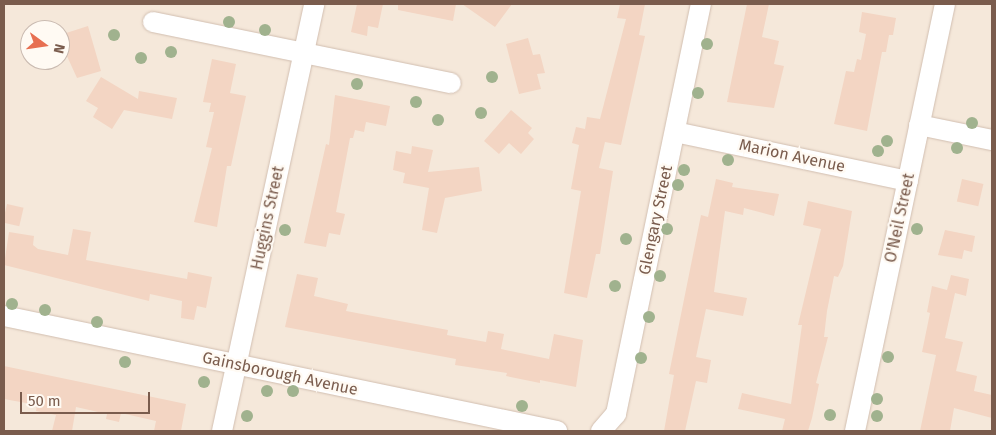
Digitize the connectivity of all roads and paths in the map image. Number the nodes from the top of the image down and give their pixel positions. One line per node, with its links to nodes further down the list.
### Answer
1 (314, 4): 5 (street, Huggins Street)
2 (701, 4): 8 (street, Glengary Street)
3 (945, 4): 7 (street, O'Neil Street)
4 (153, 22): 5 (street)
5 (304, 53): 6 (street); 12 (street, Huggins Street)
6 (451, 83)
7 (919, 125): 9 (street); 10 (street, O'Neil Street)
8 (675, 132): 10 (street, Marion Avenue); 15 (street, Glengary Street)
9 (992, 140)
10 (908, 181): 16 (street, O'Neil Street)
11 (4, 316): 12 (street, Gainsborough Avenue)
12 (237, 365): 13 (street, Huggins Street); 14 (street, Gainsborough Avenue)
13 (222, 431)
14 (556, 431)
15 (601, 431)
16 (855, 431)

